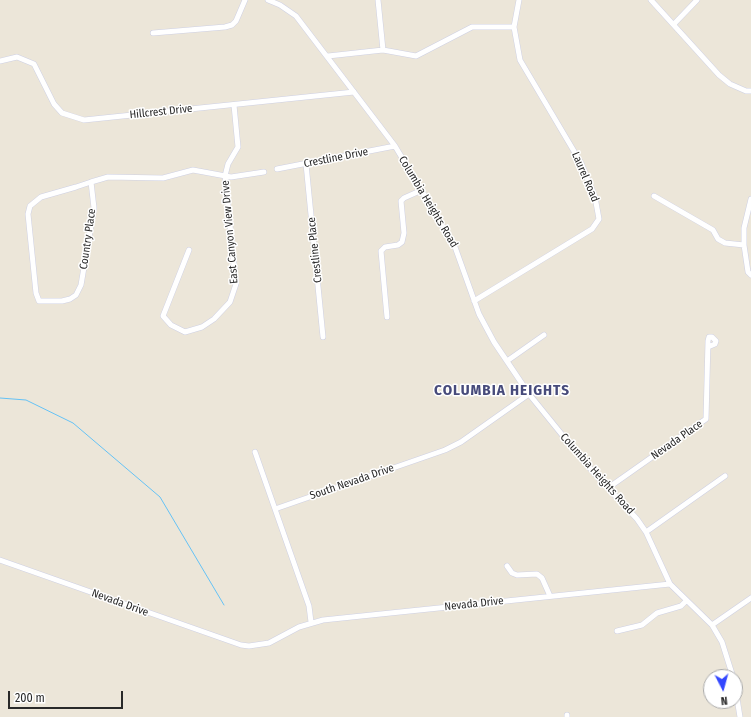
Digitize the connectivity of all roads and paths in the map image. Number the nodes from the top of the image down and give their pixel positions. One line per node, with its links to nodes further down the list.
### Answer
1 (245, 0): 9 (street)
2 (268, 0): 11 (street, Columbia Heights Road)
3 (378, 0): 10 (street)
4 (519, 0): 8 (street, Laurel Road)
5 (651, 0): 7 (street)
6 (697, 0): 7 (street)
7 (674, 24): 13 (street)
8 (514, 27): 10 (street); 28 (street, Laurel Road)
9 (153, 33)
10 (383, 50): 11 (street)
11 (328, 56): 14 (street, Columbia Heights Road)
12 (0, 61): 15 (street, Hillcrest Drive)
13 (751, 91)
14 (354, 92): 15 (street, Hillcrest Drive); 16 (street, Columbia Heights Road)
15 (234, 105): 20 (street, East Canyon View Drive)
16 (395, 146): 17 (street, Crestline Drive); 22 (street, Columbia Heights Road)
17 (306, 164): 18 (street, Crestline Drive); 31 (street, Crestline Place)
18 (277, 169)
19 (264, 172): 20 (street)
20 (225, 176): 21 (street); 26 (street, East Canyon View Drive)
21 (91, 182): 21 (street, Country Place)
22 (422, 190): 28 (street, Columbia Heights Road); 29 (street)
23 (654, 196): 25 (street)
24 (751, 200): 25 (street)
25 (744, 245): 27 (street)
26 (189, 250)
27 (751, 275)
28 (474, 301): 33 (street, Columbia Heights Road)
29 (387, 317)
30 (544, 335): 33 (street)
31 (324, 337)
32 (708, 347): 37 (street, Nevada Place)
33 (507, 361): 34 (street, Columbia Heights Road)
34 (529, 394): 37 (street, Columbia Heights Road); 38 (street, South Nevada Drive)
35 (255, 452): 38 (street)
36 (724, 476): 39 (street)
37 (608, 488): 39 (street, Columbia Heights Road)
38 (275, 509): 46 (street)
39 (646, 532): 42 (street, Columbia Heights Road)
40 (0, 560): 46 (street, Nevada Drive)
41 (507, 566): 43 (street)
42 (670, 584): 43 (street, Nevada Drive); 45 (street, Columbia Heights Road)
43 (550, 596): 46 (street, Nevada Drive)
44 (751, 598): 47 (street)
45 (686, 601): 47 (street, Columbia Heights Road); 48 (street)
46 (311, 622)
47 (712, 625): 49 (street, Columbia Heights Road)
48 (617, 631)
49 (731, 669)

